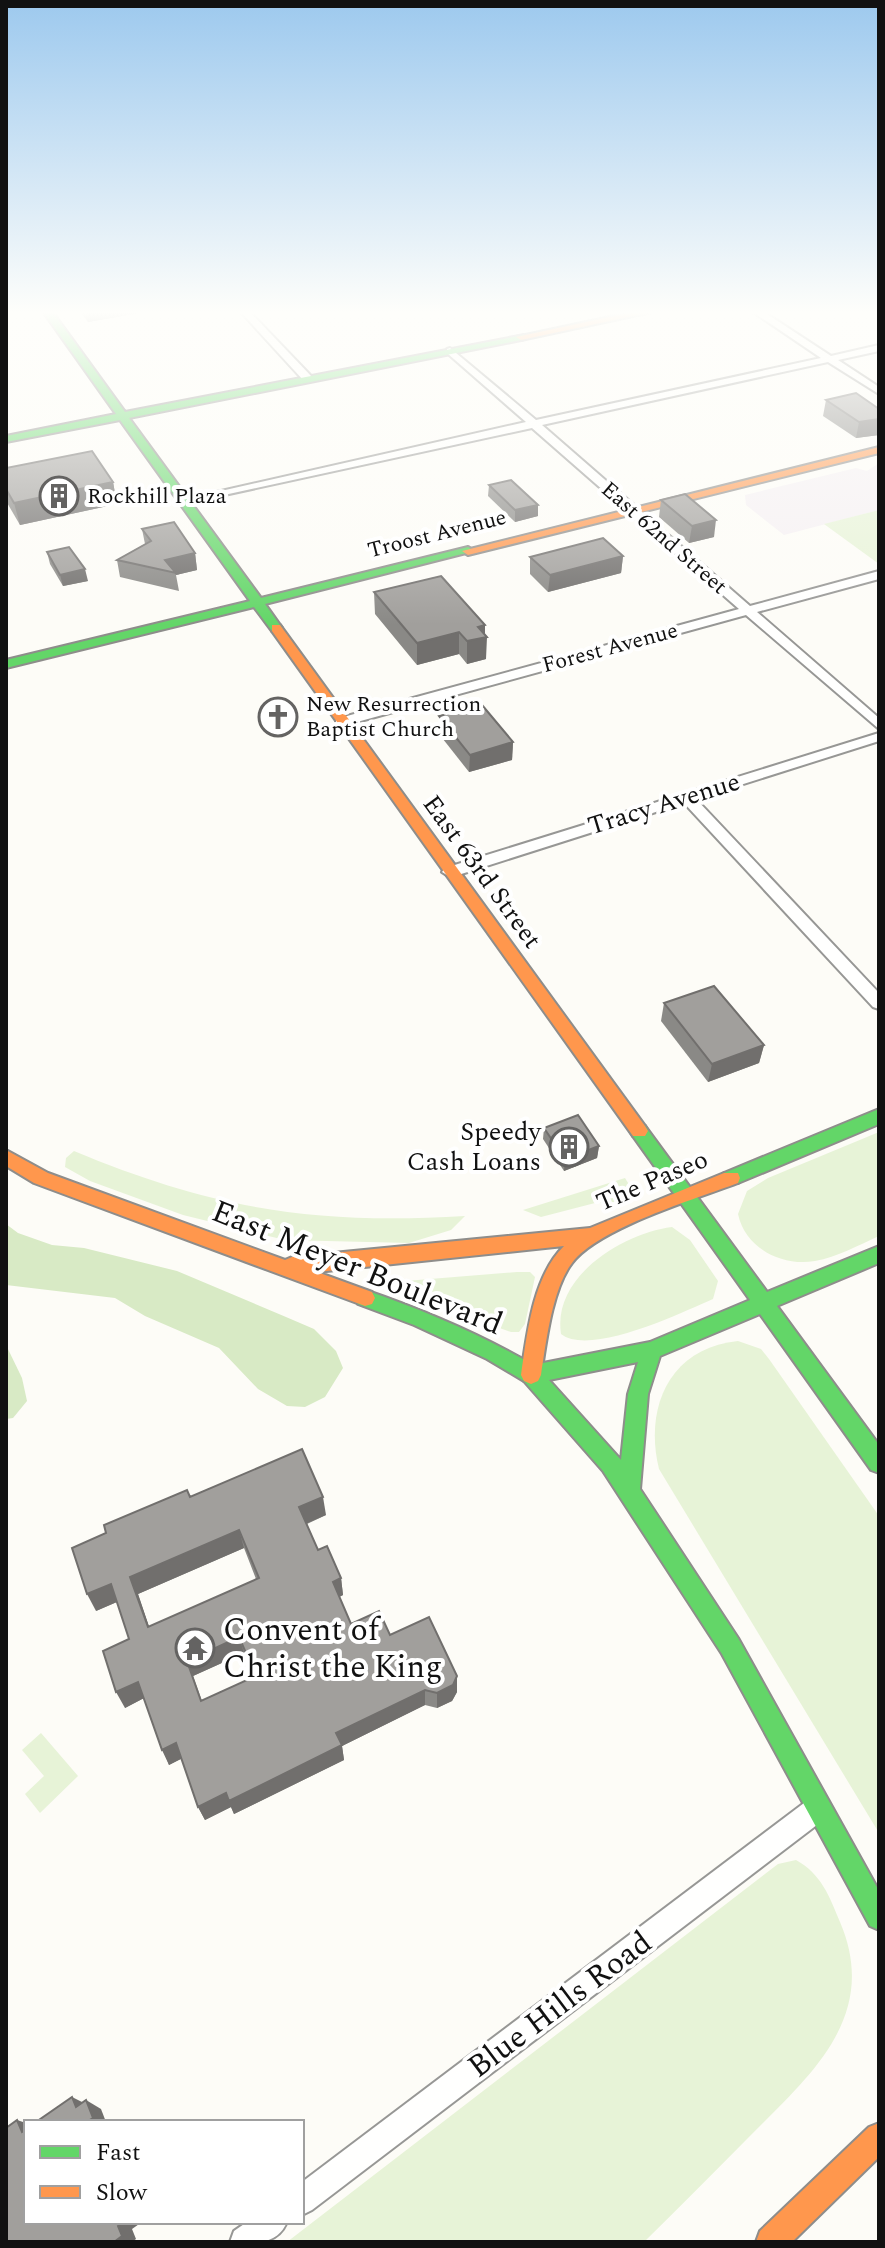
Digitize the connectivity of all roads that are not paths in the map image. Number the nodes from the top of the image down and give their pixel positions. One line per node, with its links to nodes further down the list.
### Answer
1 (127, 415): 4 (main road)
2 (523, 415): 5 (street, East 62nd Street)
3 (575, 415): 5 (street)
4 (122, 416): 6 (main road); 8 (main road, East 63rd Street)
5 (533, 424): 8 (street); 9 (street, East 62nd Street)
6 (6, 439)
7 (879, 450): 9 (main road, Troost Avenue)
8 (183, 501): 11 (main road, East 63rd Street)
9 (633, 511): 11 (main road, Troost Avenue); 12 (street, East 62nd Street)
10 (879, 575): 12 (street, Forest Avenue)
11 (255, 603): 13 (main road, Troost Avenue); 14 (main road, East 63rd Street)
12 (747, 610): 14 (street, Forest Avenue); 15 (street, East 62nd Street)
13 (6, 664)
14 (341, 722): 18 (main road, East 63rd Street)
15 (879, 725)
16 (879, 737): 17 (street, Tracy Avenue)
17 (686, 797): 18 (street, Tracy Avenue); 19 (street)
18 (450, 872): 22 (main road, East 63rd Street)
19 (879, 1003)
20 (879, 1116): 22 (main road, The Paseo)
21 (6, 1157): 25 (main road, East Meyer Boulevard)
22 (685, 1195): 23 (main road, The Paseo); 26 (main road, East 63rd Street)
23 (591, 1236): 25 (main road); 28 (main road, The Paseo)
24 (879, 1254): 26 (main road)
25 (278, 1266): 28 (main road, East Meyer Boulevard)
26 (763, 1304): 27 (main road); 29 (main road, East 63rd Street)
27 (652, 1350): 28 (main road); 30 (main road)
28 (531, 1375): 30 (main road, East Meyer Boulevard)
29 (879, 1463)
30 (629, 1489): 31 (main road, East Meyer Boulevard)
31 (817, 1809): 32 (main road, East Meyer Boulevard); 34 (street, Blue Hills Road)
32 (879, 1917)
33 (879, 2137): 37 (main road)
34 (304, 2198)
35 (269, 2224): 36 (street)
36 (245, 2242)
37 (771, 2242)

